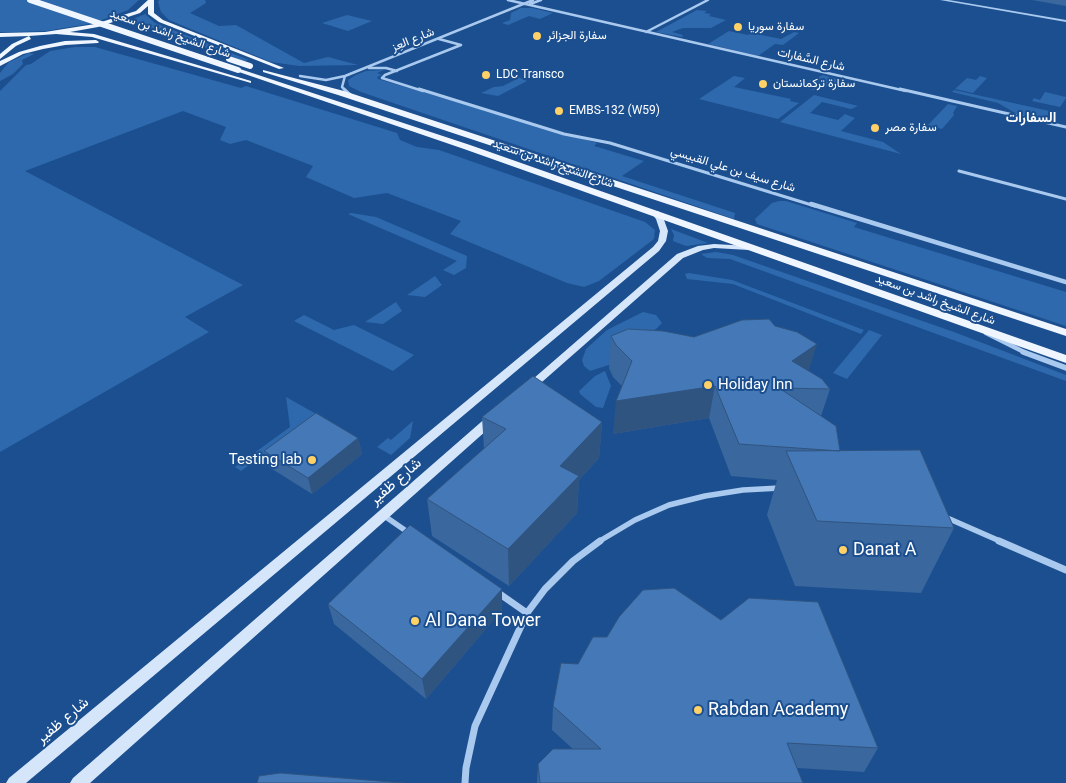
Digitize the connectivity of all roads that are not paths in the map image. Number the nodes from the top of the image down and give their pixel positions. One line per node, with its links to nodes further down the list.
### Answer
1 (30, 0): 29 (main road, شارع الشيخ راشد بن سعيد, bridge)
2 (50, 0): 26 (main road, شارع الشيخ راشد بن سعيد, bridge)
3 (508, 0): 11 (street, شارع السَّفارات)
4 (533, 0): 11 (street, شارع العِز)
5 (541, 0): 11 (street, شارع العِز)
6 (708, 0): 14 (street)
7 (942, 0): 13 (street)
8 (971, 0): 12 (street)
9 (151, 1): 15 (main road); 24 (main road)
10 (504, 1): 11 (street, شارع السَّفارات)
11 (525, 5): 14 (street, شارع السَّفارات); 18 (street, شارع العِز)
12 (1066, 16)
13 (1066, 21)
14 (645, 32): 28 (street, شارع السَّفارات)
15 (58, 33): 16 (main road); 19 (main road)
16 (45, 34): 17 (main road); 20 (main road)
17 (0, 35)
18 (439, 39): 22 (street, شارع العِز); 23 (street, شارع سيف بن علي القبيسي)
19 (145, 51): 21 (main road); 29 (main road)
20 (0, 57)
21 (0, 64)
22 (363, 69): 23 (street); 25 (street, شارع العِز)
23 (397, 71): 34 (street, شارع سيف بن علي القبيسي)
24 (300, 76): 25 (street, شارع العِز); 26 (main road)
25 (345, 76): 27 (street)
26 (341, 93): 27 (main road, شارع الشيخ راشد بن سعيد)
27 (355, 98): 36 (main road, شارع الشيخ راشد بن سعيد)
28 (1066, 127)
29 (467, 148): 32 (main road, شارع الشيخ راشد بن سعيد)
30 (959, 171): 31 (street)
31 (1066, 199)
32 (655, 213): 33 (main road, شارع الشيخ راشد بن سعيد); 48 (main road, شارع ظفير)
33 (752, 248): 35 (main road, شارع الشيخ راشد بن سعيد); 39 (main road)
34 (1066, 282)
35 (984, 331): 37 (main road, شارع الشيخ راشد بن سعيد); 38 (street)
36 (1066, 333)
37 (1066, 359)
38 (1066, 368)
39 (522, 394)
40 (500, 413): 42 (main road, شارع ظفير)
41 (790, 488): 47 (street)
42 (383, 515): 44 (street); 49 (main road, شارع ظفير)
43 (940, 515): 45 (street)
44 (415, 537)
45 (1066, 570)
46 (487, 586): 47 (street)
47 (527, 613): 50 (street)
48 (14, 783)
49 (78, 783)
50 (465, 783)

